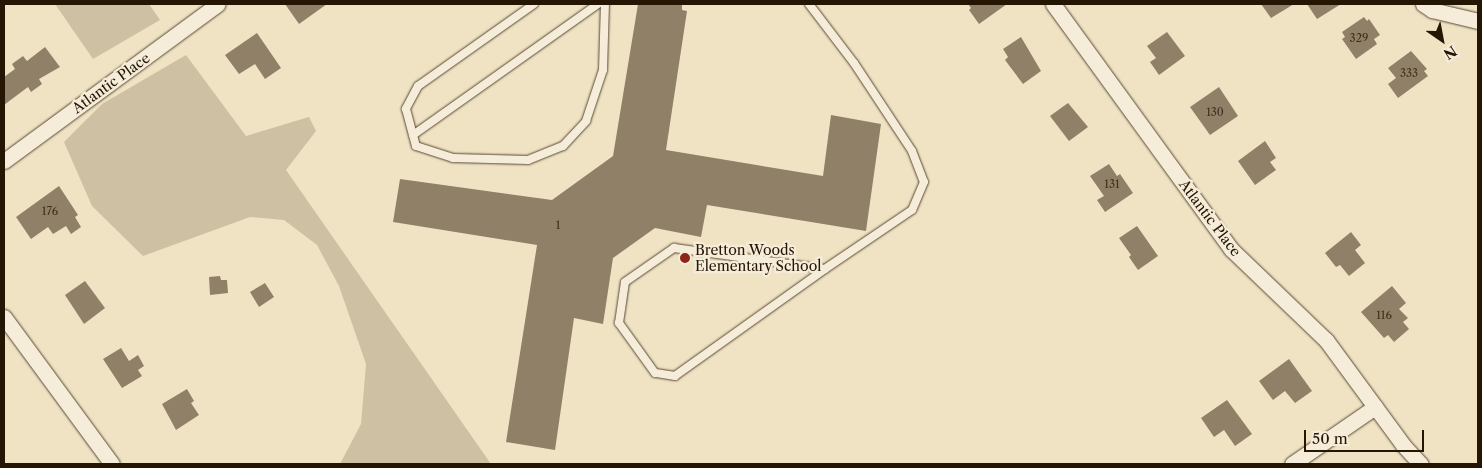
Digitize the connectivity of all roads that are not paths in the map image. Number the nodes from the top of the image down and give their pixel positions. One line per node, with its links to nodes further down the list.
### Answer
1 (218, 4): 10 (street, Atlantic Place)
2 (534, 4): 9 (lane)
3 (598, 4): 9 (lane)
4 (605, 4): 9 (lane)
5 (809, 4): 11 (lane)
6 (1053, 4): 13 (street, Atlantic Place)
7 (1423, 4): 8 (street)
8 (1478, 21)
9 (413, 135)
10 (4, 161)
11 (825, 269): 11 (lane)
12 (4, 317): 14 (street)
13 (1374, 407): 15 (street); 16 (street, Atlantic Place)
14 (112, 464)
15 (1292, 464)
16 (1421, 464)

